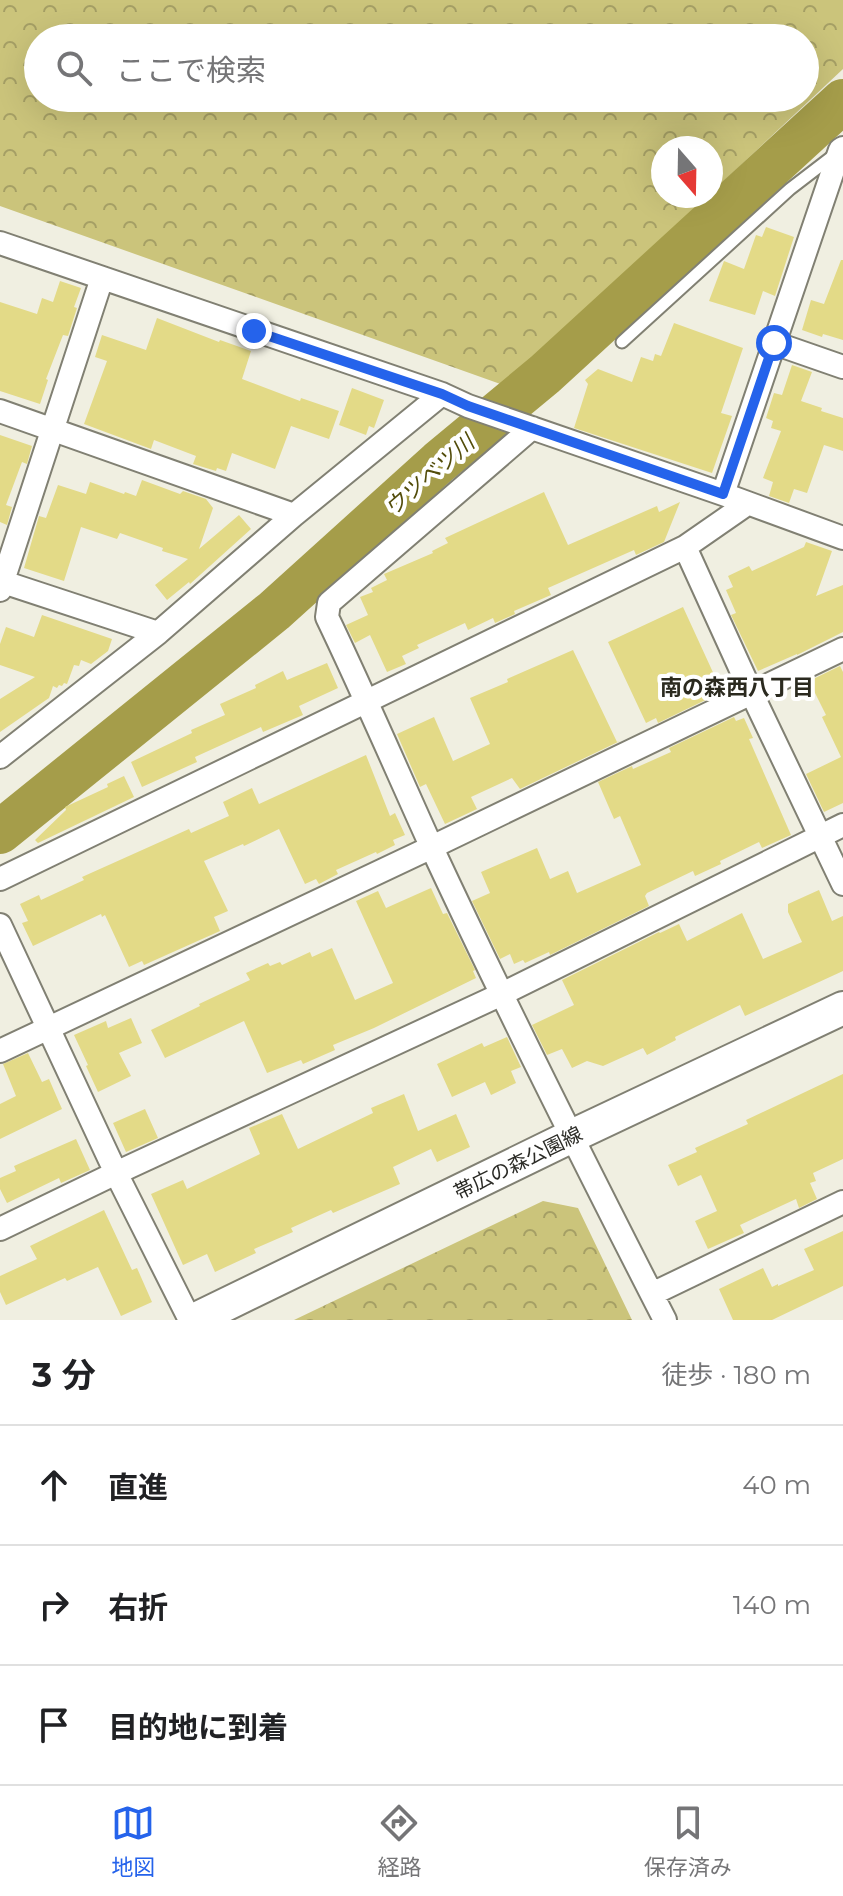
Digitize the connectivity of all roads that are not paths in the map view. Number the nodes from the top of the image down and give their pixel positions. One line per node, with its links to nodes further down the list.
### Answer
1 (842, 149): 2 (street); 5 (lane)
2 (835, 190): 6 (street)
3 (0, 243): 4 (street)
4 (102, 278): 8 (street); 11 (street)
5 (622, 342)
6 (774, 343): 7 (street); 12 (street)
7 (843, 367)
8 (442, 394): 10 (street); 14 (street)
9 (0, 411): 11 (street)
10 (526, 426): 12 (street); 21 (street)
11 (51, 430): 14 (street); 17 (street)
12 (723, 494): 13 (street)
13 (747, 504): 15 (street); 16 (street)
14 (294, 515): 18 (street)
15 (843, 538)
16 (685, 547): 20 (street); 21 (street)
17 (1, 584): 18 (street)
18 (158, 633): 22 (street)
19 (843, 649): 20 (street)
20 (752, 694): 24 (street); 25 (street)
21 (367, 700): 25 (street); 26 (street)
22 (0, 757)
23 (843, 825): 24 (street)
24 (820, 836): 27 (street); 29 (street)
25 (432, 847): 29 (street); 31 (street)
26 (0, 879)
27 (843, 884)
28 (0, 925): 31 (street)
29 (502, 994): 33 (street); 34 (street)
30 (843, 1008): 33 (main road, 帯広の森公園線)
31 (47, 1028): 32 (street); 34 (street)
32 (0, 1051)
33 (572, 1136): 37 (street); 38 (main road, 帯広の森公園線)
34 (116, 1173): 36 (street); 38 (street)
35 (843, 1202): 37 (street)
36 (0, 1229)
37 (652, 1294): 39 (street)
38 (192, 1320)
39 (665, 1320)

